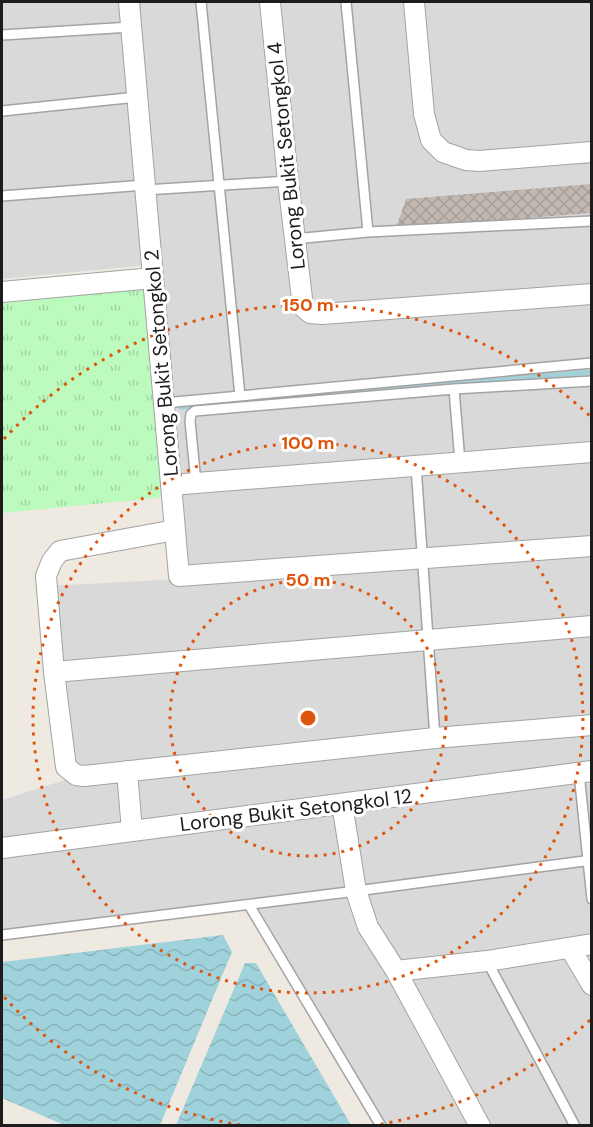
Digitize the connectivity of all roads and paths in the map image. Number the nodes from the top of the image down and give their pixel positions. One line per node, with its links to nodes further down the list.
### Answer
1 (129, 2): 6 (street, Lorong Bukit Setongkol 2)
2 (201, 2): 12 (lane)
3 (270, 2): 11 (street, Lorong Bukit Setongkol 4)
4 (346, 2): 16 (lane)
5 (414, 2): 10 (street)
6 (131, 27): 7 (lane); 8 (street, Lorong Bukit Setongkol 2)
7 (2, 35)
8 (137, 97): 9 (lane); 13 (street, Lorong Bukit Setongkol 2)
9 (2, 111)
10 (591, 152)
11 (288, 180): 12 (lane); 17 (street, Lorong Bukit Setongkol 4)
12 (218, 184): 13 (lane); 24 (lane)
13 (145, 188): 14 (lane); 18 (street, Lorong Bukit Setongkol 2)
14 (2, 196)
15 (591, 221): 16 (lane)
16 (368, 232): 17 (lane)
17 (294, 239): 20 (street, Lorong Bukit Setongkol 4)
18 (153, 278): 19 (street); 25 (street, Lorong Bukit Setongkol 2)
19 (2, 292)
20 (591, 294)
21 (591, 363): 24 (lane)
22 (591, 381): 23 (lane)
23 (454, 389): 27 (lane); 29 (lane)
24 (240, 396): 25 (lane)
25 (163, 403): 30 (street, Lorong Bukit Setongkol 2)
26 (591, 452): 27 (street, Lorong Bukit Setongkol 2)
27 (460, 462): 28 (street, Lorong Bukit Setongkol 2)
28 (416, 466): 29 (street, Lorong Bukit Setongkol 2); 33 (lane)
29 (196, 483): 30 (street, Lorong Bukit Setongkol 2)
30 (171, 485): 31 (street)
31 (175, 530): 33 (street); 36 (street)
32 (591, 546): 33 (street)
33 (423, 558): 35 (lane)
34 (591, 626): 35 (street)
35 (428, 639): 36 (street); 38 (lane)
36 (54, 672): 39 (street)
37 (591, 725): 38 (street)
38 (435, 738): 39 (street)
39 (127, 771): 42 (street)
40 (585, 772): 41 (street, Lorong Bukit Setongkol 12); 44 (lane)
41 (342, 804): 42 (street, Lorong Bukit Setongkol 12); 45 (street)
42 (132, 831): 43 (street, Lorong Bukit Setongkol 12)
43 (2, 848)
44 (589, 860): 45 (lane); 46 (lane)
45 (356, 891): 47 (lane); 52 (street)
46 (591, 899)
47 (249, 905): 48 (lane); 54 (lane)
48 (2, 935)
49 (591, 944): 50 (street)
50 (570, 948): 51 (street); 53 (street)
51 (487, 961): 52 (street); 56 (lane)
52 (396, 971): 55 (street)
53 (591, 985)
54 (381, 1125)
55 (480, 1125)
56 (575, 1125)

